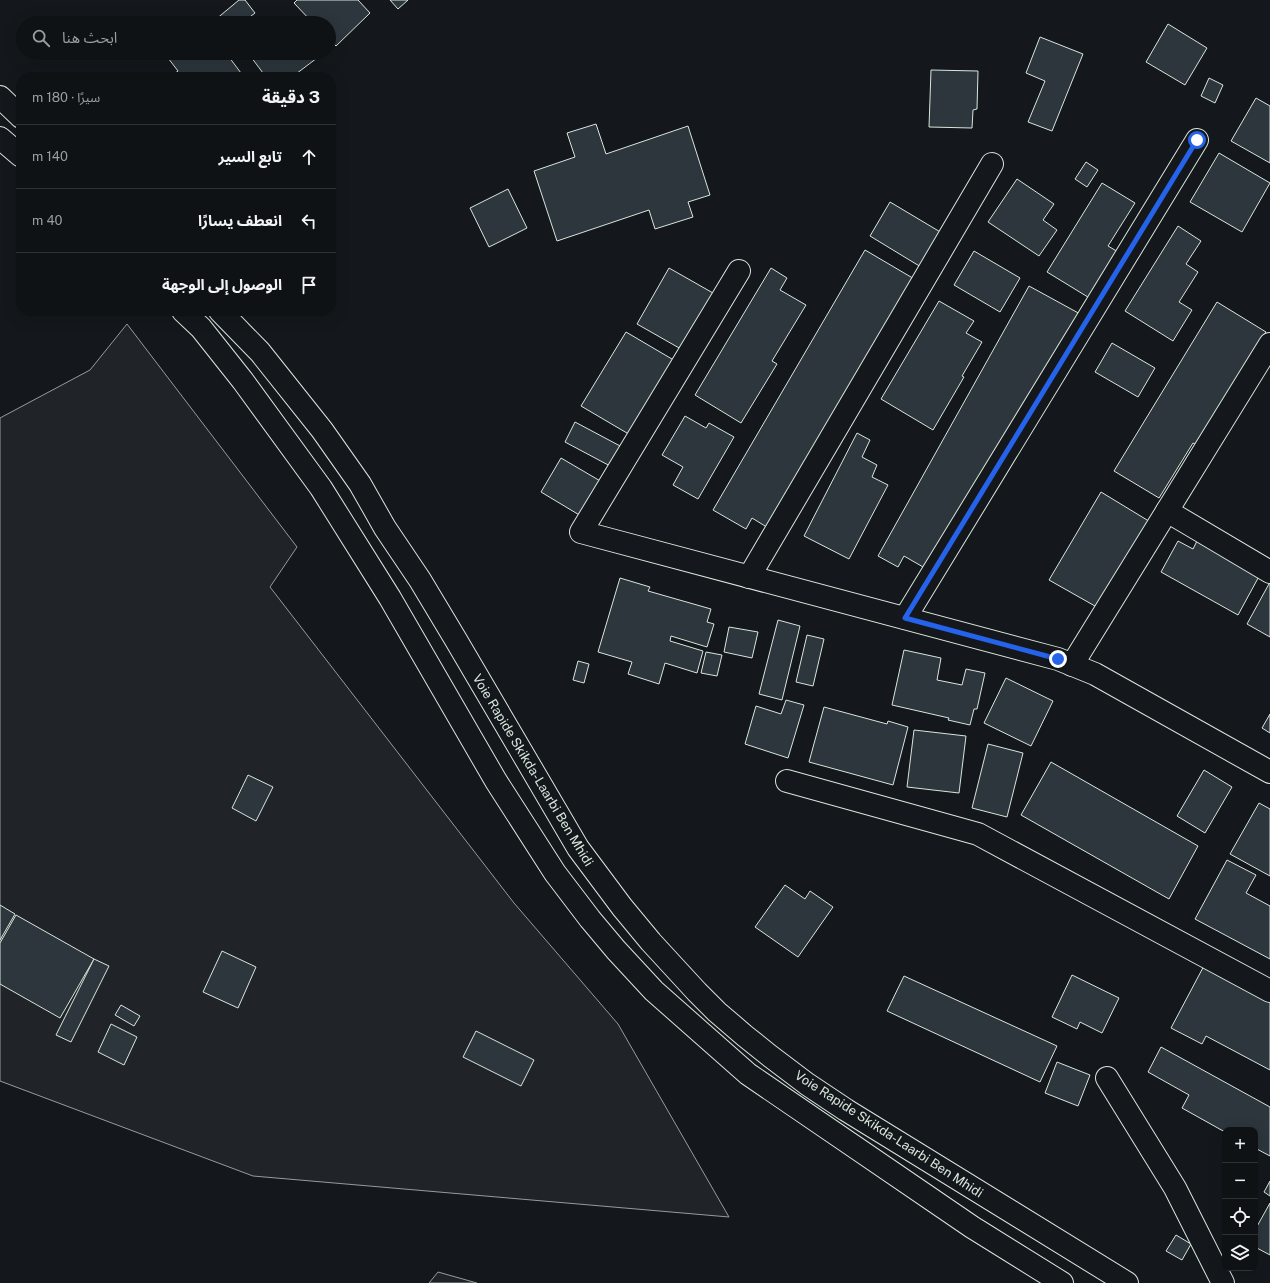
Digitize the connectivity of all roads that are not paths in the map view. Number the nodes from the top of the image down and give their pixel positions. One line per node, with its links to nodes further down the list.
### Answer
1 (0, 97): 2 (main road)
2 (16, 112)
3 (0, 138): 5 (main road)
4 (1197, 140): 14 (main road)
5 (16, 152)
6 (992, 164): 13 (main road)
7 (738, 271): 13 (main road)
8 (189, 316): 20 (main road)
9 (225, 316): 21 (main road, Voie Rapide Skikda-Laarbi Ben Mhidi)
10 (1270, 344): 11 (main road)
11 (1167, 511): 12 (main road); 15 (main road)
12 (1270, 572)
13 (749, 577): 14 (main road)
14 (905, 618): 15 (main road)
15 (1072, 665): 16 (main road)
16 (1270, 772)
17 (787, 781): 18 (main road)
18 (1270, 991)
19 (1107, 1078): 22 (main road)
20 (1062, 1283)
21 (1127, 1283)
22 (1223, 1283)

